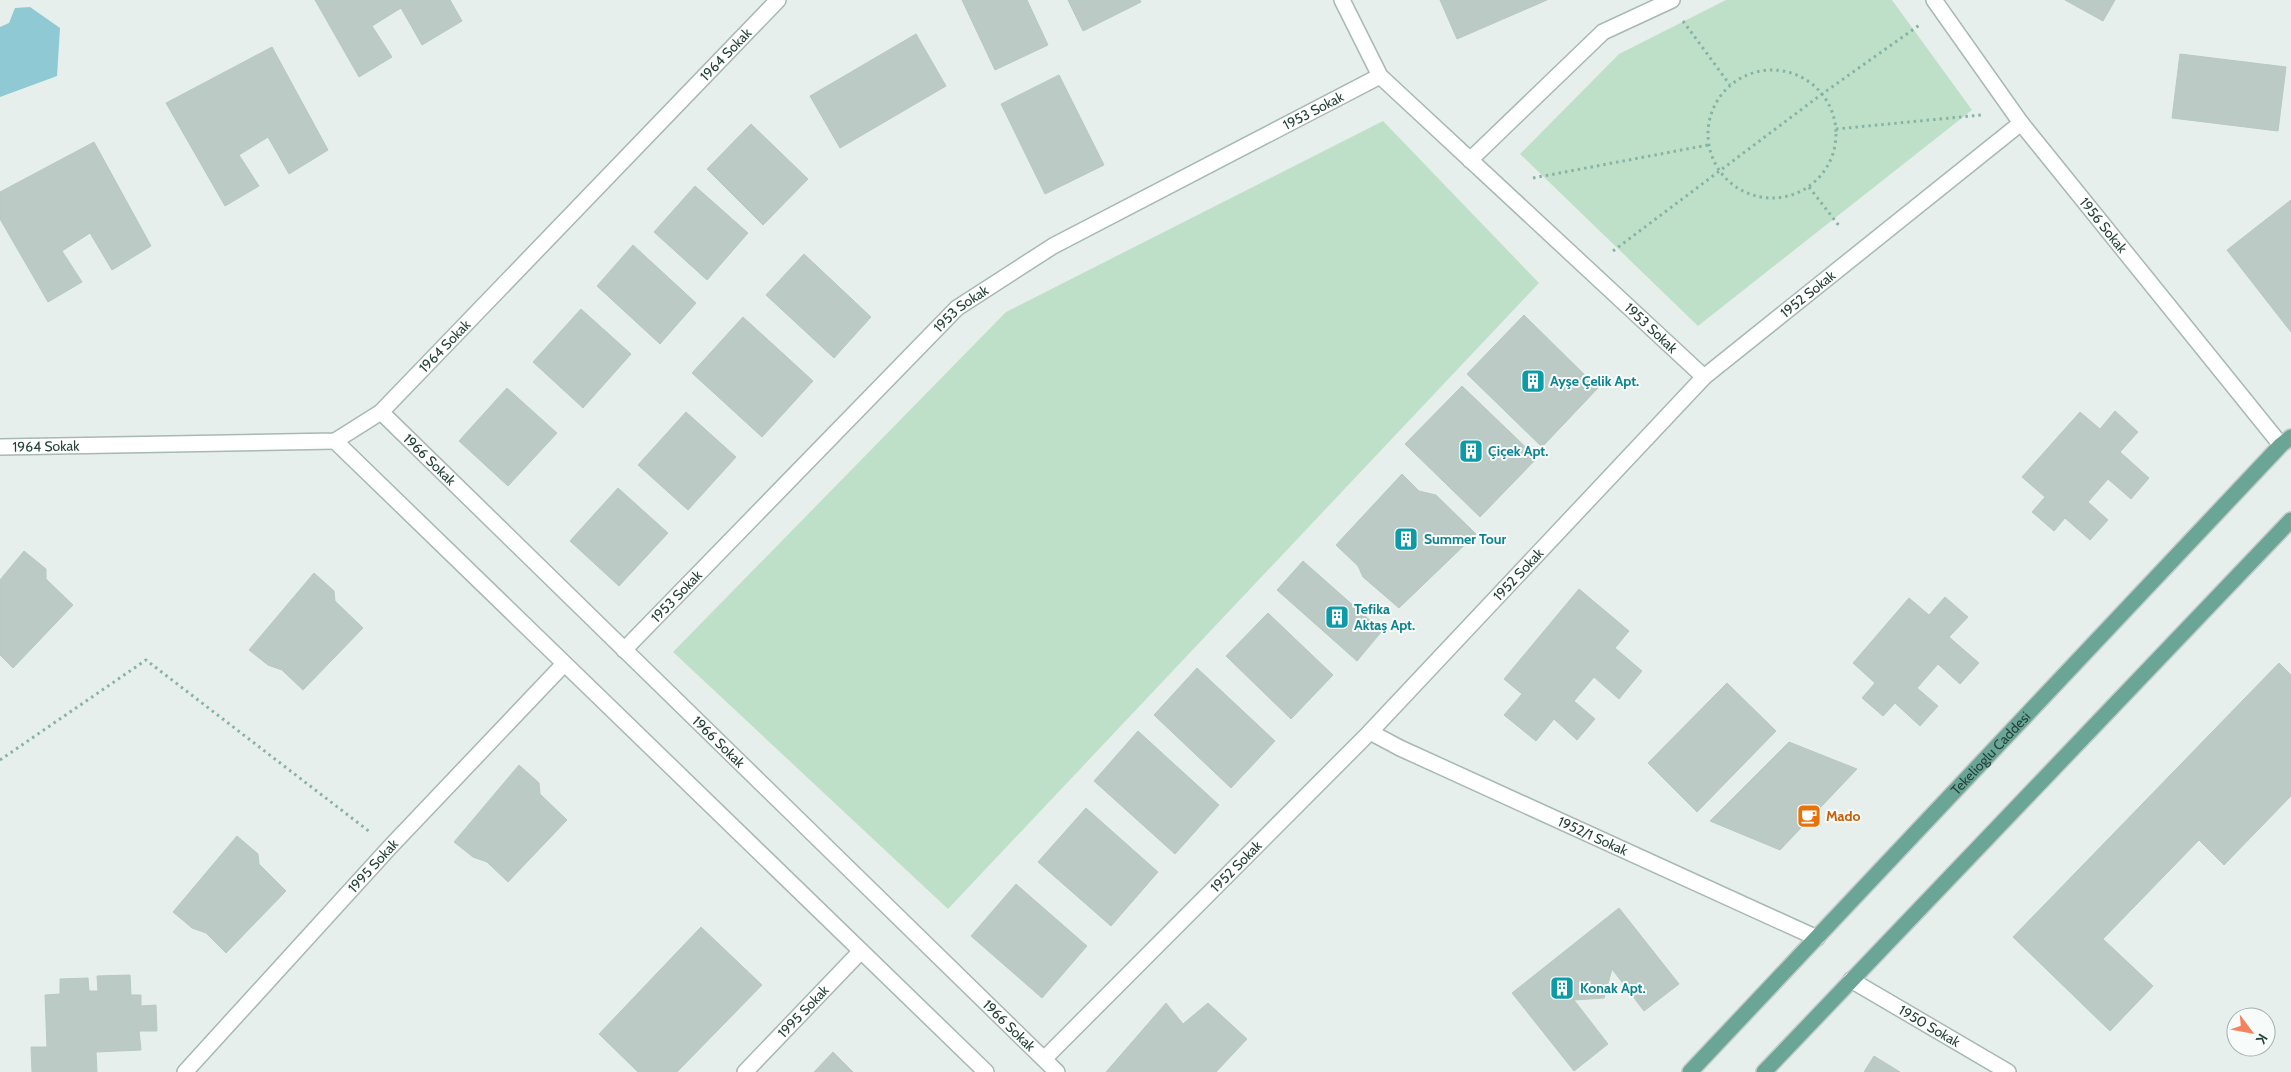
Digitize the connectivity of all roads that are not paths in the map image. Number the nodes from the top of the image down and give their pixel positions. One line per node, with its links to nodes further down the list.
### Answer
1 (778, 0): 9 (street, 1964 Sokak)
2 (1342, 0): 5 (street, 1953 Sokak)
3 (1672, 0): 7 (street)
4 (1934, 0): 6 (street, 1956 Sokak)
5 (1380, 76): 7 (street, 1953 Sokak); 14 (street, 1953 Sokak)
6 (2021, 123): 8 (street, 1952 Sokak); 11 (street, 1956 Sokak)
7 (1470, 160): 8 (street, 1953 Sokak)
8 (1704, 377): 16 (street, 1952 Sokak)
9 (381, 412): 10 (street, 1964 Sokak); 14 (street, 1966 Sokak)
10 (335, 441): 12 (street, 1964 Sokak); 15 (street)
11 (2286, 441): 17 (main road, Tekelioglu Caddesi)
12 (0, 447)
13 (2291, 520): 19 (main road)
14 (624, 650): 20 (street, 1966 Sokak)
15 (564, 664): 18 (street); 21 (street, 1995 Sokak)
16 (1370, 732): 17 (street, 1952/1 Sokak); 20 (street, 1952 Sokak)
17 (1817, 938): 25 (main road, Tekelioglu Caddesi)
18 (861, 951): 22 (street, 1995 Sokak); 23 (street)
19 (1851, 980): 26 (main road); 27 (street, 1950 Sokak)
20 (1044, 1059): 24 (street, 1966 Sokak)
21 (185, 1072)
22 (745, 1072)
23 (986, 1072)
24 (1057, 1072)
25 (1690, 1072)
26 (1764, 1072)
27 (2008, 1072)

